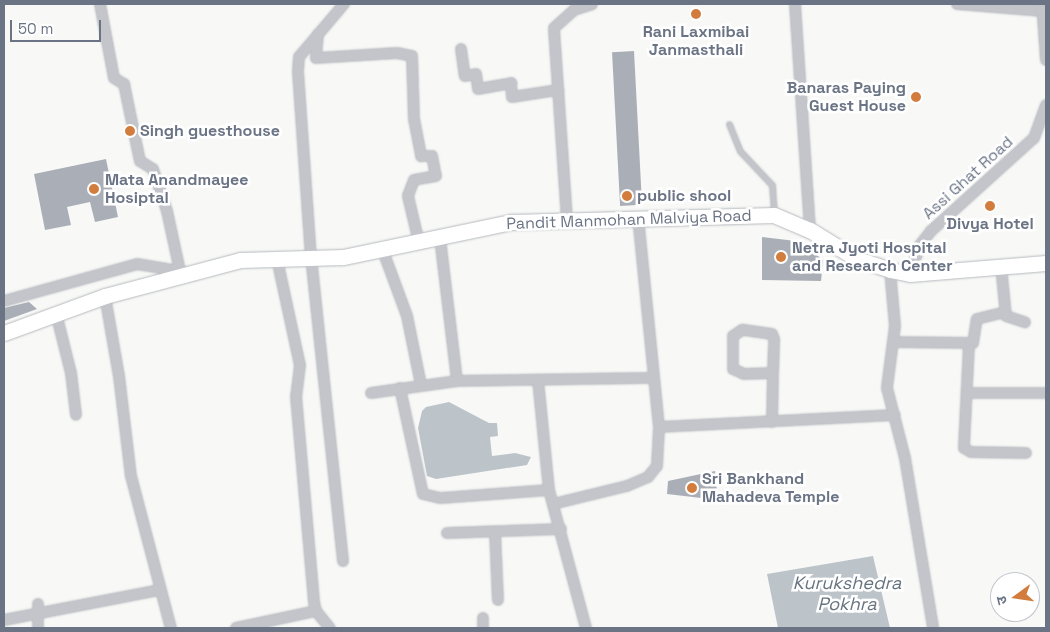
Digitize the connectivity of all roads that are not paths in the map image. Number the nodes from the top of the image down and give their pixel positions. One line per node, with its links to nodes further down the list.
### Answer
1 (100, 4): 27 (street)
2 (344, 4): 7 (street)
3 (592, 4): 10 (street)
4 (795, 4): 18 (street)
5 (957, 4): 6 (street)
6 (1043, 8): 9 (street)
7 (318, 34): 20 (street); 22 (street)
8 (461, 49): 10 (street)
9 (1046, 60)
10 (558, 90): 17 (street)
11 (1046, 105): 13 (street, Assi Ghat Road)
12 (729, 124): 15 (lane)
13 (1034, 138): 14 (street); 28 (street, Assi Ghat Road)
14 (1046, 140)
15 (774, 216): 16 (street, Pandit Manmohan Malviya Road); 18 (street, Pandit Manmohan Malviya Road)
16 (638, 218): 17 (street, Pandit Manmohan Malviya Road); 38 (street)
17 (567, 220): 19 (street, Pandit Manmohan Malviya Road)
18 (810, 230): 26 (street, Pandit Manmohan Malviya Road)
19 (440, 238): 20 (street, Pandit Manmohan Malviya Road); 40 (street)
20 (419, 243): 21 (street, Pandit Manmohan Malviya Road)
21 (383, 251): 22 (street, Pandit Manmohan Malviya Road); 41 (street)
22 (311, 258): 23 (street, Pandit Manmohan Malviya Road); 56 (street)
23 (277, 259): 27 (street, Pandit Manmohan Malviya Road); 60 (street)
24 (1046, 263): 25 (street, Pandit Manmohan Malviya Road)
25 (1001, 266): 28 (street, Pandit Manmohan Malviya Road); 31 (street)
26 (890, 270): 28 (street, Pandit Manmohan Malviya Road); 35 (street)
27 (183, 271): 29 (street, Pandit Manmohan Malviya Road); 30 (street)
28 (910, 274)
29 (105, 296): 32 (street, Pandit Manmohan Malviya Road); 57 (street)
30 (4, 300)
31 (1005, 312): 33 (street); 36 (street)
32 (56, 313): 34 (street, Pandit Manmohan Malviya Road); 46 (street)
33 (1024, 322)
34 (4, 333)
35 (894, 342): 36 (street); 47 (street)
36 (969, 344): 43 (street)
37 (773, 374): 37 (street); 48 (street)
38 (654, 378): 39 (street); 49 (street)
39 (538, 380): 40 (street); 51 (street)
40 (457, 381): 41 (street)
41 (421, 385): 42 (street)
42 (400, 388): 44 (street); 51 (street)
43 (967, 392): 45 (street); 50 (street)
44 (370, 393)
45 (1046, 393)
46 (76, 415)
47 (895, 415): 48 (street); 68 (street)
48 (772, 422): 49 (street)
49 (659, 426): 52 (street)
50 (1026, 454)
51 (549, 490): 52 (street)
52 (552, 504): 53 (street)
53 (561, 529): 54 (street); 67 (street)
54 (494, 532): 55 (street); 58 (street)
55 (447, 533)
56 (343, 561)
57 (160, 590): 61 (street); 64 (street)
58 (498, 600)
59 (38, 604): 61 (street)
60 (316, 612): 65 (street); 66 (street)
61 (36, 615): 62 (street); 63 (street)
62 (4, 620)
63 (38, 628)
64 (171, 628)
65 (236, 628)
66 (330, 628)
67 (586, 628)
68 (933, 628)

